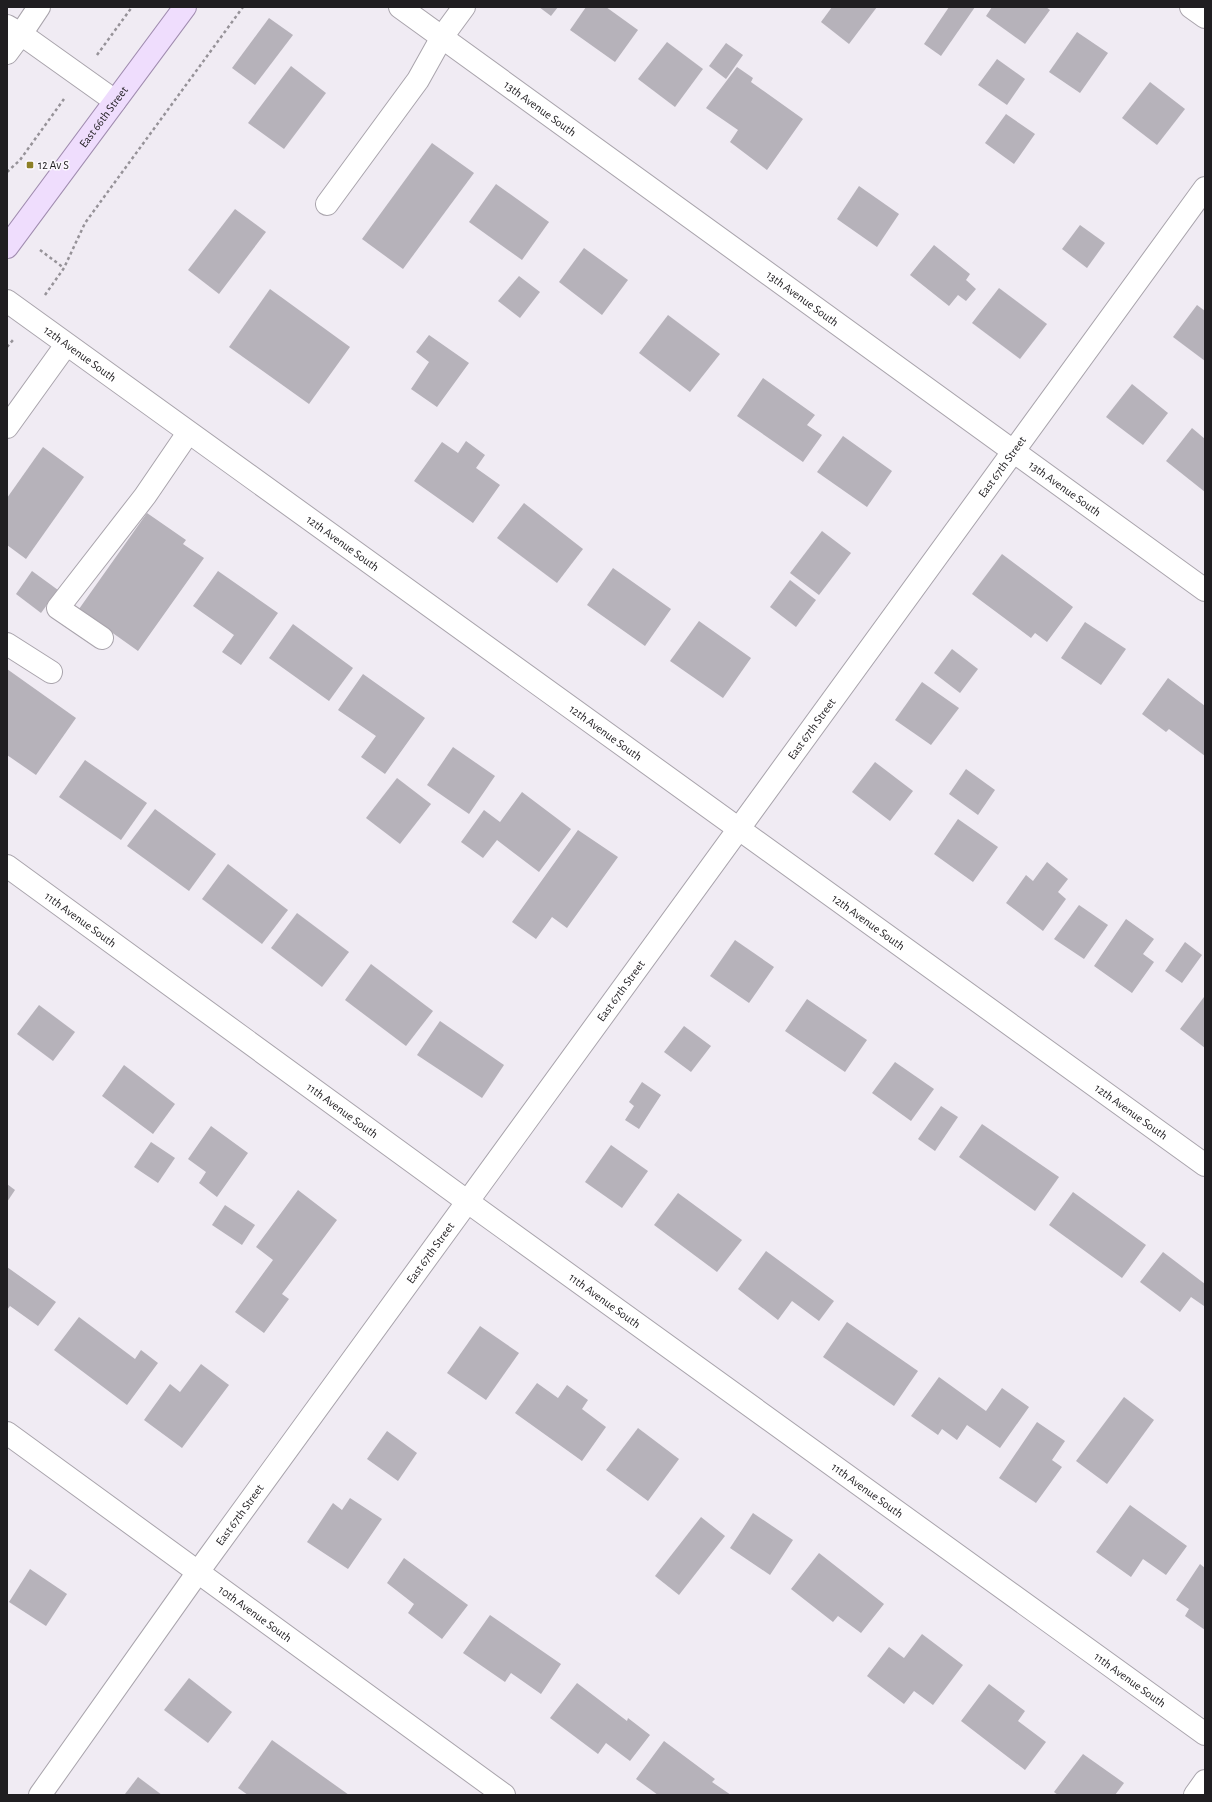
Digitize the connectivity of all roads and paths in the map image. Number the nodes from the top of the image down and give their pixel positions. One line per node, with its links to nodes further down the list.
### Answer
1 (39, 7): 8 (street)
2 (185, 7): 11 (main road, East 66th Street)
3 (243, 7): 15 (path)
4 (400, 7): 9 (street, 13th Avenue South)
5 (464, 7): 9 (street)
6 (1191, 7): 7 (street)
7 (1205, 17)
8 (14, 30): 10 (street); 11 (street)
9 (442, 37): 13 (street); 22 (street, 13th Avenue South)
10 (7, 53)
11 (115, 101): 14 (main road, East 66th Street)
12 (1205, 188): 22 (street, East 67th Street)
13 (327, 204)
14 (7, 247)
15 (48, 292)
16 (7, 301): 18 (street, 12th Avenue South)
17 (11, 343): 19 (path)
18 (66, 345): 20 (street); 21 (street, 12th Avenue South)
19 (7, 347)
20 (7, 427)
21 (188, 433): 24 (street); 27 (street, 12th Avenue South)
22 (1013, 452): 23 (street, 13th Avenue South); 27 (street, East 67th Street)
23 (1205, 590)
24 (102, 638)
25 (7, 644): 26 (street)
26 (51, 672)
27 (739, 828): 29 (street, 12th Avenue South); 30 (street, East 67th Street)
28 (7, 866): 30 (street, 11th Avenue South)
29 (1205, 1165)
30 (468, 1202): 32 (street, East 67th Street); 33 (street, 11th Avenue South)
31 (7, 1433): 32 (street, 10th Avenue South)
32 (198, 1572): 35 (street, East 67th Street); 36 (street, 10th Avenue South)
33 (1205, 1734)
34 (1205, 1781): 37 (street)
35 (40, 1795)
36 (504, 1795)
37 (1195, 1795)

